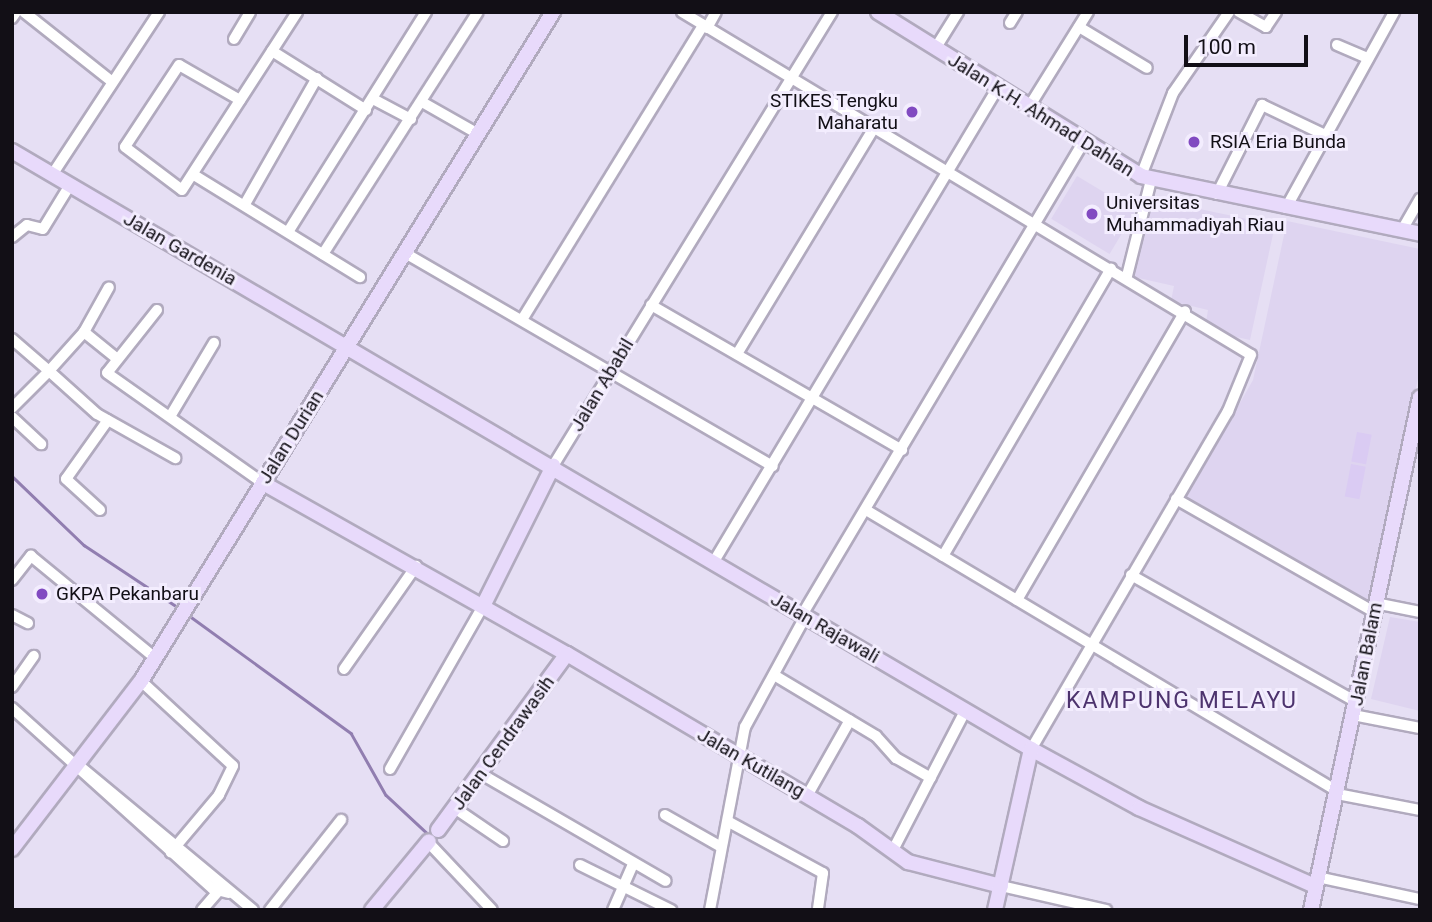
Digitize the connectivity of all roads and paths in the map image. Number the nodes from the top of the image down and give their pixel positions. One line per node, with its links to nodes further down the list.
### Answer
1 (16, 12): 20 (street)
2 (24, 12): 32 (street)
3 (159, 12): 32 (street)
4 (250, 12): 24 (street)
5 (297, 12): 27 (street)
6 (426, 12): 34 (street)
7 (478, 12): 36 (street)
8 (553, 12): 41 (main road, Jalan Durian)
9 (682, 12): 22 (street)
10 (716, 12): 22 (street)
11 (832, 12): 30 (street, Jalan Ababil)
12 (878, 12): 26 (main road, Jalan K.H. Ahmad Dahlan)
13 (958, 12): 26 (street)
14 (1017, 12): 21 (street)
15 (1088, 12): 23 (street)
16 (1229, 12): 48 (street)
17 (1240, 12): 18 (street)
18 (1276, 12)
19 (1394, 12): 28 (street)
20 (12, 18)
21 (1010, 23)
22 (705, 27): 30 (street); 68 (street)
23 (1079, 27): 29 (street); 37 (street)
24 (234, 39)
25 (1336, 45): 28 (street)
26 (935, 49): 33 (main road, Jalan K.H. Ahmad Dahlan)
27 (272, 51): 31 (street); 35 (street)
28 (1368, 58): 42 (street)
29 (1147, 68)
30 (792, 76): 40 (street); 65 (street, Jalan Ababil)
31 (317, 78): 38 (street); 52 (street)
32 (111, 81): 46 (street)
33 (997, 89): 37 (main road, Jalan K.H. Ahmad Dahlan); 45 (street)
34 (373, 99): 38 (street); 39 (street)
35 (240, 100): 47 (street); 47 (street)
36 (422, 102): 39 (street); 41 (street)
37 (1029, 107): 43 (main road, Jalan K.H. Ahmad Dahlan)
38 (366, 110): 56 (street)
39 (411, 119): 60 (street)
40 (875, 125): 45 (street); 73 (street)
41 (478, 134): 59 (main road, Jalan Durian)
42 (1325, 135): 50 (street); 53 (street)
43 (1084, 141): 48 (main road, Jalan K.H. Ahmad Dahlan); 54 (street)
44 (12, 152): 46 (main road, Jalan Gardenia)
45 (949, 169): 54 (street); 78 (street)
46 (52, 175): 49 (main road, Jalan Gardenia)
47 (194, 175): 52 (street)
48 (1146, 178): 50 (main road, Jalan K.H. Ahmad Dahlan); 62 (street)
49 (70, 185): 58 (street); 72 (main road, Jalan Gardenia)
50 (1217, 194): 53 (main road, Jalan K.H. Ahmad Dahlan)
51 (1420, 199): 55 (street)
52 (245, 204): 56 (street)
53 (1286, 208): 55 (main road, Jalan K.H. Ahmad Dahlan)
54 (1036, 220): 61 (street); 84 (street)
55 (1402, 230): 57 (main road, Jalan K.H. Ahmad Dahlan)
56 (288, 232): 60 (street)
57 (1420, 234)
58 (12, 237)
59 (405, 253): 68 (street); 72 (main road, Jalan Durian)
60 (323, 254): 63 (street)
61 (1111, 268): 62 (street); 92 (street)
62 (1127, 276): 67 (street)
63 (360, 277)
64 (109, 287): 69 (street)
65 (651, 305): 73 (street); 76 (street, Jalan Ababil)
66 (157, 310): 74 (street)
67 (1185, 311): 89 (street); 97 (street)
68 (523, 318): 76 (street)
69 (84, 332): 74 (street); 75 (street)
70 (12, 339): 75 (street)
71 (214, 343): 80 (street)
72 (347, 346): 86 (main road, Jalan Rajawali); 88 (main road, Jalan Durian)
73 (737, 354): 78 (street)
74 (115, 357): 80 (street)
75 (49, 371): 79 (street); 82 (street)
76 (607, 375): 86 (street, Jalan Ababil); 87 (street)
77 (1420, 397): 99 (main road, Jalan Balam)
78 (812, 398): 84 (street); 87 (street)
79 (12, 408)
80 (172, 415): 88 (street)
81 (12, 417): 83 (street)
82 (108, 420): 85 (street); 90 (street)
83 (41, 444)
84 (902, 450): 91 (street)
85 (175, 458)
86 (553, 466): 93 (main road, Jalan Rajawali); 98 (main road, Jalan Ababil)
87 (773, 466): 93 (street)
88 (263, 483): 94 (main road, Jalan Kutilang); 107 (main road, Jalan Durian)
89 (1176, 499): 95 (street); 99 (street)
90 (100, 510)
91 (866, 510): 92 (street); 102 (street)
92 (943, 556): 97 (street)
93 (713, 563): 102 (main road, Jalan Rajawali)
94 (416, 566): 98 (main road, Jalan Kutilang); 108 (street)
95 (1131, 575): 104 (street); 113 (street)
96 (12, 580): 107 (street)
97 (1017, 600): 104 (street)
98 (483, 606): 105 (main road, Jalan Kutilang); 120 (street, Jalan Ababil)
99 (1375, 608): 100 (street); 113 (main road, Jalan Balam)
100 (1420, 612)
101 (12, 615): 103 (street)
102 (804, 616): 109 (street); 114 (main road, Jalan Rajawali)
103 (28, 623)
104 (1092, 645): 117 (street); 123 (street)
105 (567, 654): 118 (main road, Jalan Kutilang); 121 (main road, Jalan Cendrawasih)
106 (34, 656): 111 (street)
107 (155, 657): 110 (main road, Jalan Durian)
108 (344, 668)
109 (774, 675): 115 (street); 118 (street)
110 (141, 681): 119 (main road, Jalan Durian); 134 (street)
111 (12, 687)
112 (12, 708): 119 (street)
113 (1355, 708): 116 (street); 123 (main road, Jalan Balam)
114 (965, 710): 117 (main road, Jalan Rajawali); 122 (street)
115 (850, 720): 122 (street); 124 (street)
116 (1420, 728)
117 (1031, 749): 139 (main road, Jalan Rajawali); 141 (main road)
118 (742, 758): 124 (main road, Jalan Kutilang); 129 (street)
119 (76, 763): 133 (main road, Jalan Durian); 134 (street)
120 (390, 769)
121 (483, 775): 125 (main road, Jalan Cendrawasih); 136 (street)
122 (931, 778): 135 (street)
123 (1337, 792): 126 (street); 139 (main road, Jalan Balam)
124 (807, 796): 135 (main road, Jalan Kutilang)
125 (456, 809): 130 (main road, Jalan Cendrawasih); 131 (street)
126 (1420, 810)
127 (665, 815): 132 (street)
128 (341, 820): 148 (street)
129 (729, 822): 132 (street); 153 (street)
130 (432, 838): 145 (main road, Jalan Cendrawasih); 149 (street)
131 (503, 841)
132 (721, 847): 152 (street)
133 (12, 849)
134 (174, 850): 142 (street)
135 (892, 852): 141 (main road, Jalan Kutilang)
136 (633, 864): 138 (street); 140 (street)
137 (580, 865): 140 (street)
138 (666, 881)
139 (1316, 882): 143 (street); 156 (main road, Jalan Balam)
140 (623, 886): 150 (street); 151 (street)
141 (1001, 886): 154 (main road); 155 (street, Jalan Kutilang)
142 (223, 890): 144 (street); 146 (street)
143 (1420, 899)
144 (239, 906): 147 (street)
145 (379, 907)
146 (202, 910)
147 (253, 910)
148 (271, 910)
149 (492, 910)
150 (613, 910)
151 (671, 910)
152 (710, 910)
153 (818, 910)
154 (995, 910)
155 (1106, 910)
156 (1311, 910)

